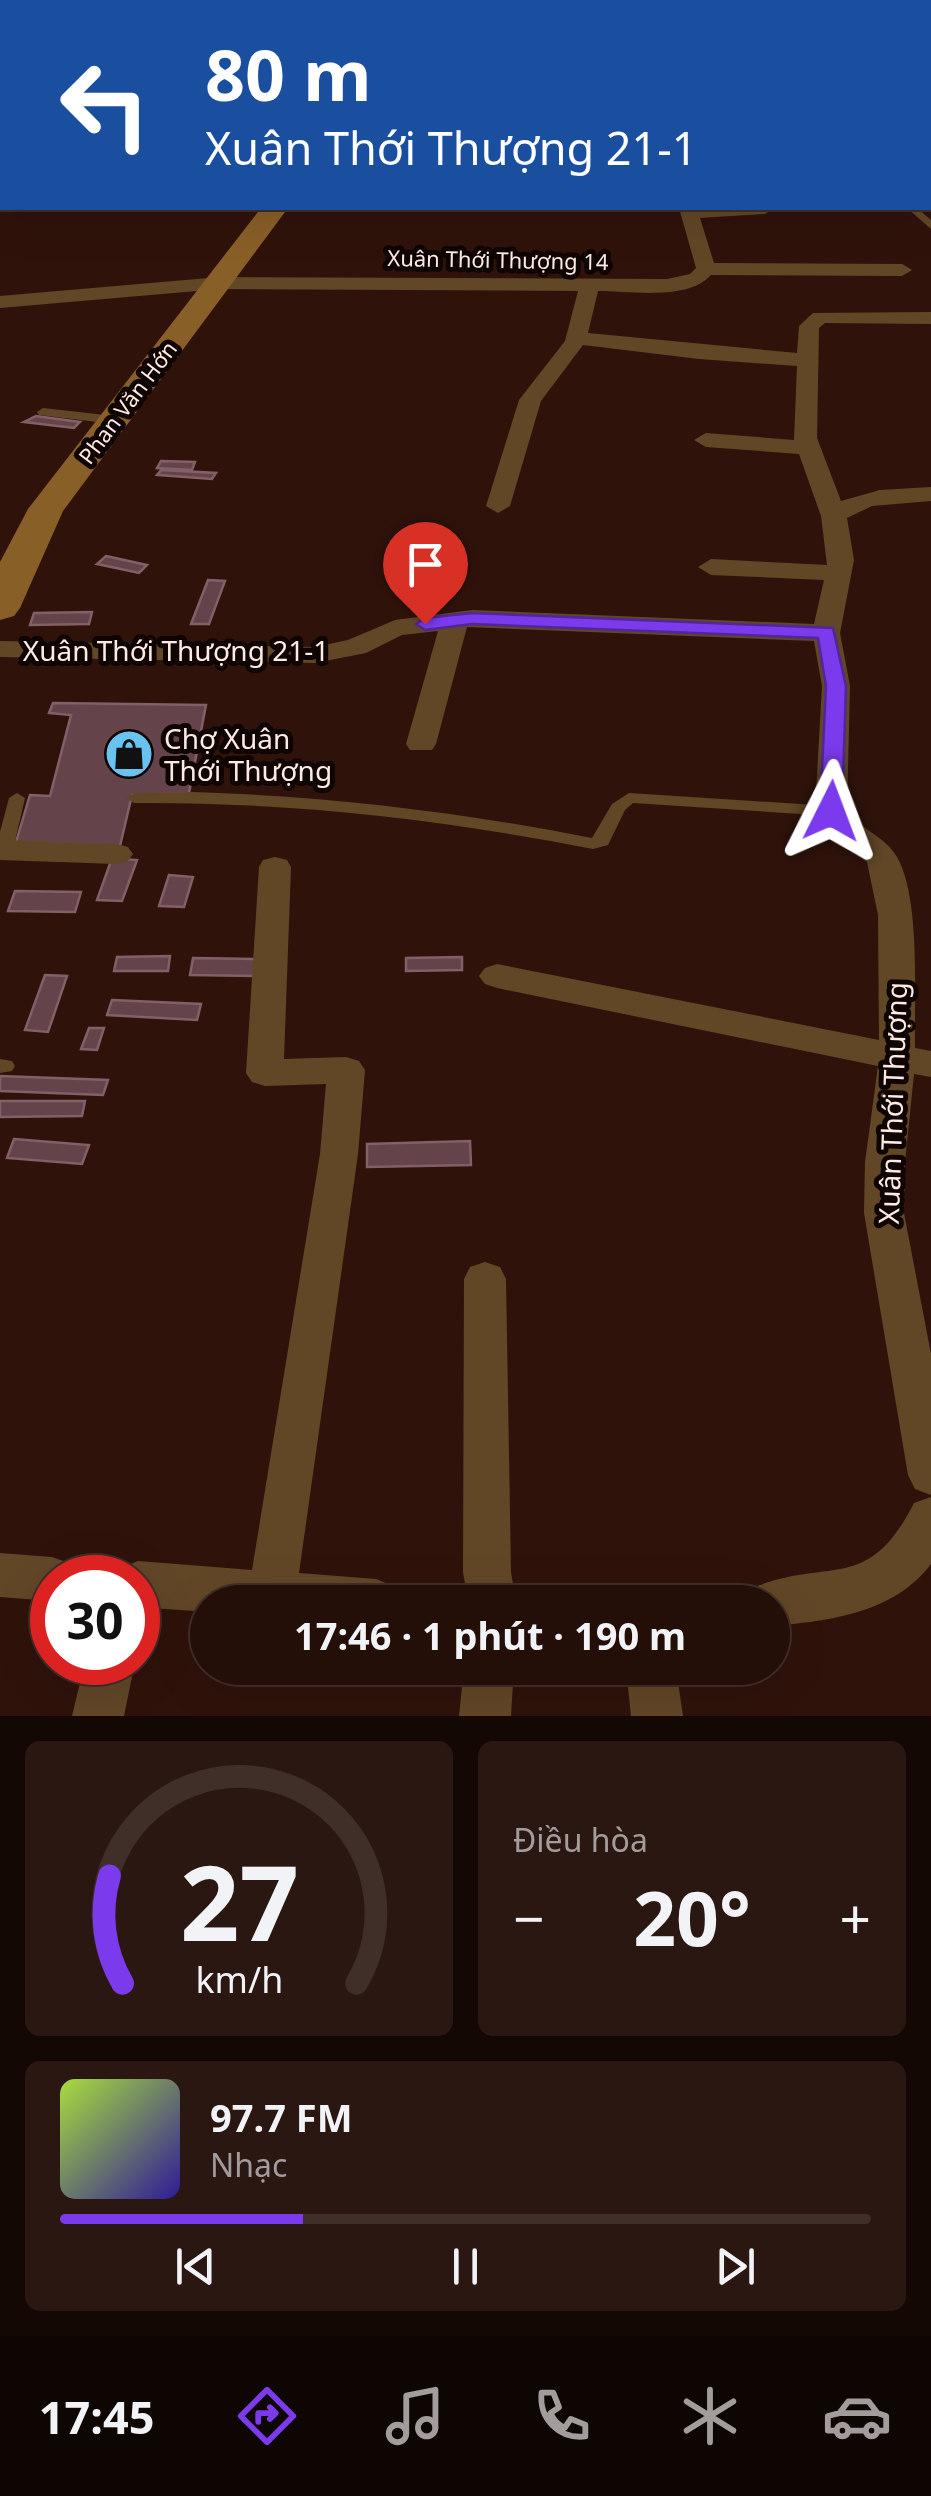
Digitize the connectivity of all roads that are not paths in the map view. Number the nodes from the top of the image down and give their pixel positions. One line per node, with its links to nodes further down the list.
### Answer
1 (274, 210): 5 (main road, Phan Văn Hớn)
2 (689, 210): 3 (street)
3 (706, 269): 4 (street, Xuân Thới Thượng 14); 6 (street, Xuân Thới Thượng 14)
4 (902, 270)
5 (220, 283): 6 (street, Xuân Thới Thượng 14); 7 (street, Xuân Thới Thượng 14); 12 (main road, Phan Văn Hớn)
6 (589, 286): 9 (street)
7 (0, 302)
8 (931, 318): 10 (street)
9 (576, 338): 10 (street); 16 (street)
10 (807, 360): 14 (street)
11 (43, 412): 12 (lane)
12 (114, 420): 20 (main road, Phan Văn Hớn)
13 (706, 440): 14 (street)
14 (808, 448): 17 (street)
15 (931, 494): 17 (street)
16 (498, 506)
17 (834, 516): 19 (street)
18 (711, 567): 19 (street)
19 (839, 574): 22 (street)
20 (0, 608)
21 (455, 620): 22 (street, Xuân Thới Thượng 21-1); 23 (street, Xuân Thới Thượng 21-1); 24 (street)
22 (826, 632): 27 (street)
23 (0, 650)
24 (421, 744)
25 (17, 798): 28 (lane)
26 (134, 798): 27 (lane)
27 (831, 811): 32 (street, Xuân Thới Thượng)
28 (2, 850): 29 (street)
29 (117, 854)
30 (275, 867): 39 (street)
31 (497, 976): 32 (street)
32 (914, 1061): 34 (street, Xuân Thới Thượng)
33 (485, 1279): 40 (street)
34 (931, 1475)
35 (931, 1518): 36 (street)
36 (914, 1573): 43 (street)
37 (0, 1575): 38 (street)
38 (30, 1577)
39 (273, 1585)
40 (489, 1585)
41 (160, 1586): 42 (street)
42 (190, 1588)
43 (790, 1600)
44 (105, 1685): 47 (street)
45 (488, 1685): 48 (street)
46 (653, 1685): 49 (street)
47 (98, 1716)
48 (485, 1716)
49 (657, 1716)

